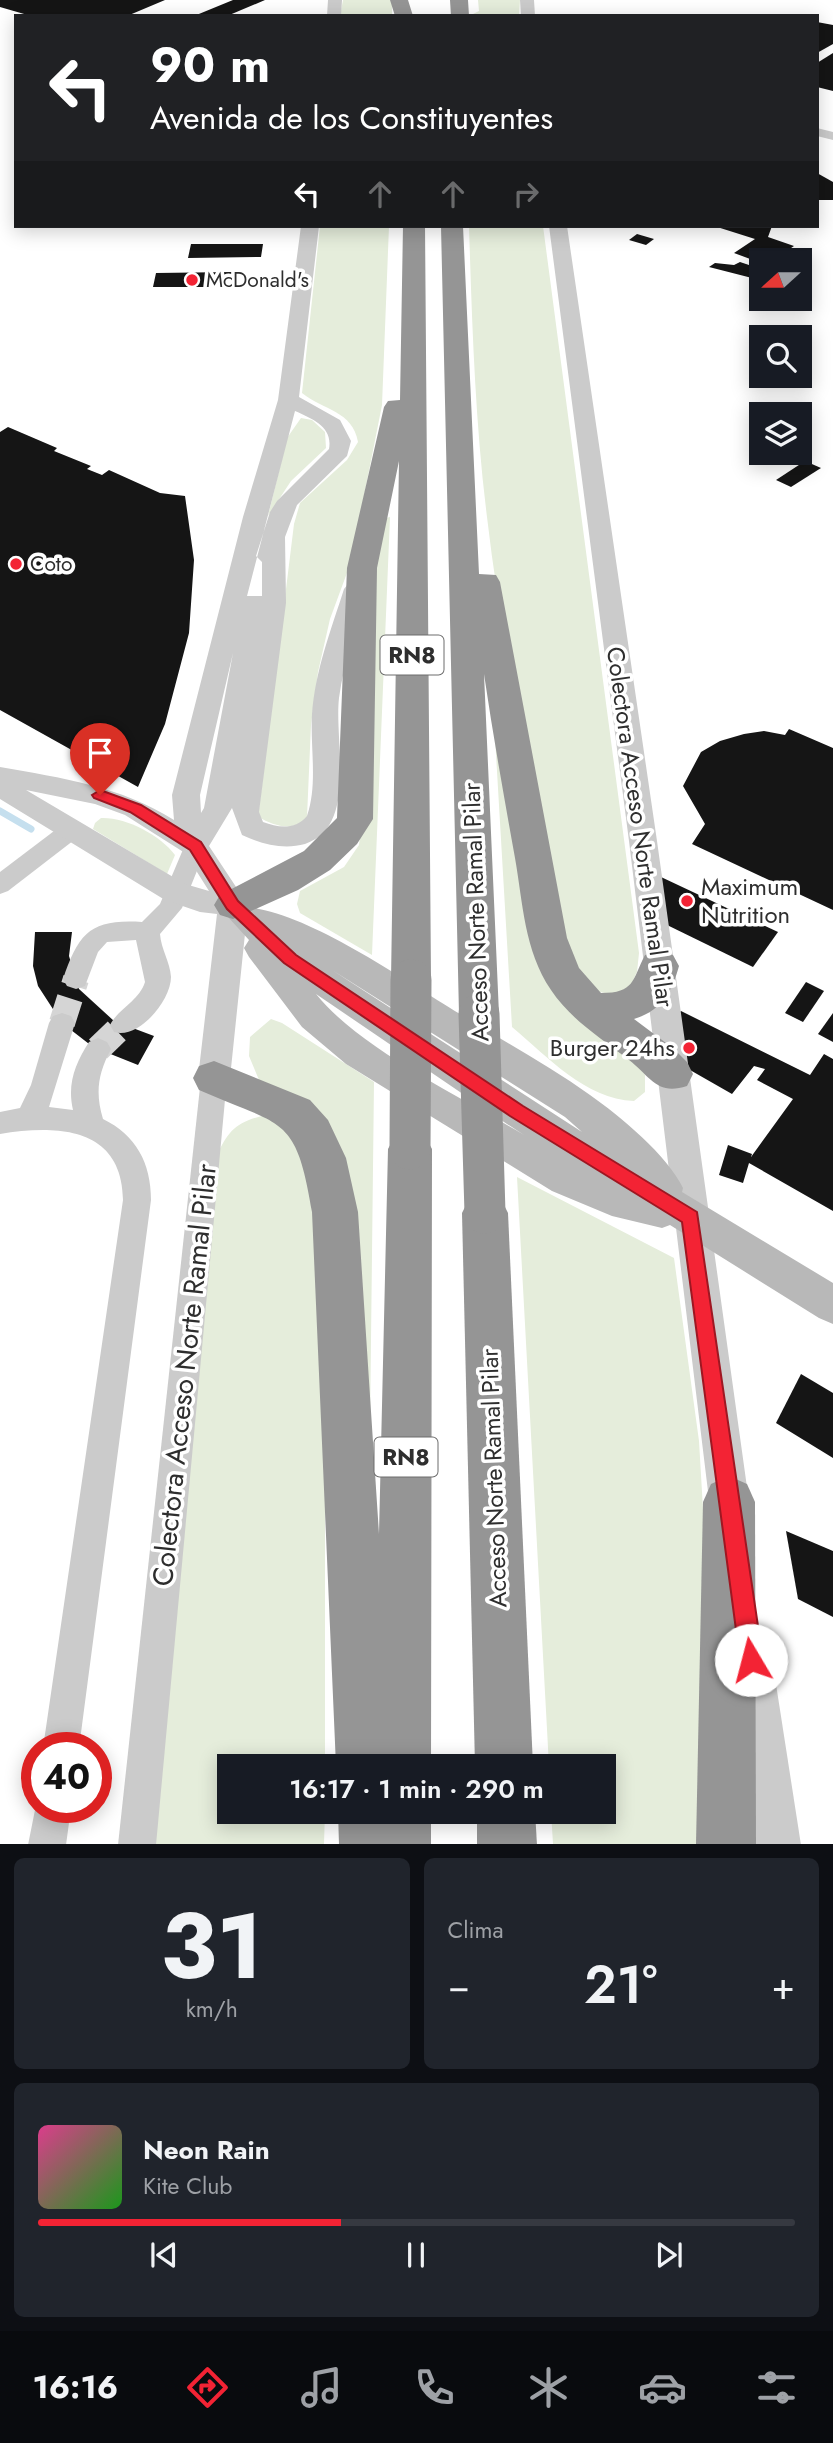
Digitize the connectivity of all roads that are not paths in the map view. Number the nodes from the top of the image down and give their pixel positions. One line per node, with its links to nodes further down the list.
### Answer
1 (310, 228): 6 (street)
2 (414, 228): 5 (highway, RN8)
3 (452, 228): 7 (highway, Acceso Norte Ramal Pilar / RN8)
4 (558, 228): 19 (street, Colectora Acceso Norte Ramal Pilar)
5 (413, 330): 9 (highway); 34 (highway, RN8, bridge)
6 (288, 400): 8 (street); 14 (street)
7 (460, 477): 21 (highway); 35 (highway, Acceso Norte Ramal Pilar / RN8, bridge)
8 (274, 537): 9 (street); 14 (street)
9 (362, 568): 17 (highway)
10 (0, 776): 12 (street)
11 (0, 787): 13 (street)
12 (135, 808): 13 (street); 14 (street)
13 (70, 831): 15 (street); 16 (street)
14 (195, 846): 16 (street); 17 (street)
15 (0, 885)
16 (175, 892): 17 (street); 18 (street)
17 (233, 905): 26 (street, Colectora Acceso Norte Ramal Pilar); 29 (main road); 29 (main road)
18 (148, 932): 20 (street); 23 (street)
19 (659, 966): 21 (highway); 25 (street, Colectora Acceso Norte Ramal Pilar)
20 (76, 979)
21 (589, 1008): 25 (highway)
22 (62, 1023): 27 (street)
23 (123, 1025)
24 (98, 1049): 28 (street)
25 (672, 1074): 29 (street, Colectora Acceso Norte Ramal Pilar)
26 (214, 1078): 33 (highway); 41 (street, Colectora Acceso Norte Ramal Pilar)
27 (13, 1122): 28 (street)
28 (90, 1123): 32 (street)
29 (691, 1217): 30 (main road); 31 (street, Colectora Acceso Norte Ramal Pilar)
30 (833, 1305)
31 (729, 1502): 45 (highway); 46 (street, Colectora Acceso Norte Ramal Pilar)
32 (63, 1732)
33 (364, 1754)
34 (402, 1754)
35 (504, 1754)
36 (50, 1823): 40 (street)
37 (368, 1824): 42 (highway)
38 (402, 1824): 43 (highway)
39 (506, 1824): 44 (highway)
40 (47, 1844)
41 (137, 1844)
42 (369, 1844)
43 (401, 1844)
44 (507, 1844)
45 (726, 1844)
46 (778, 1844)

